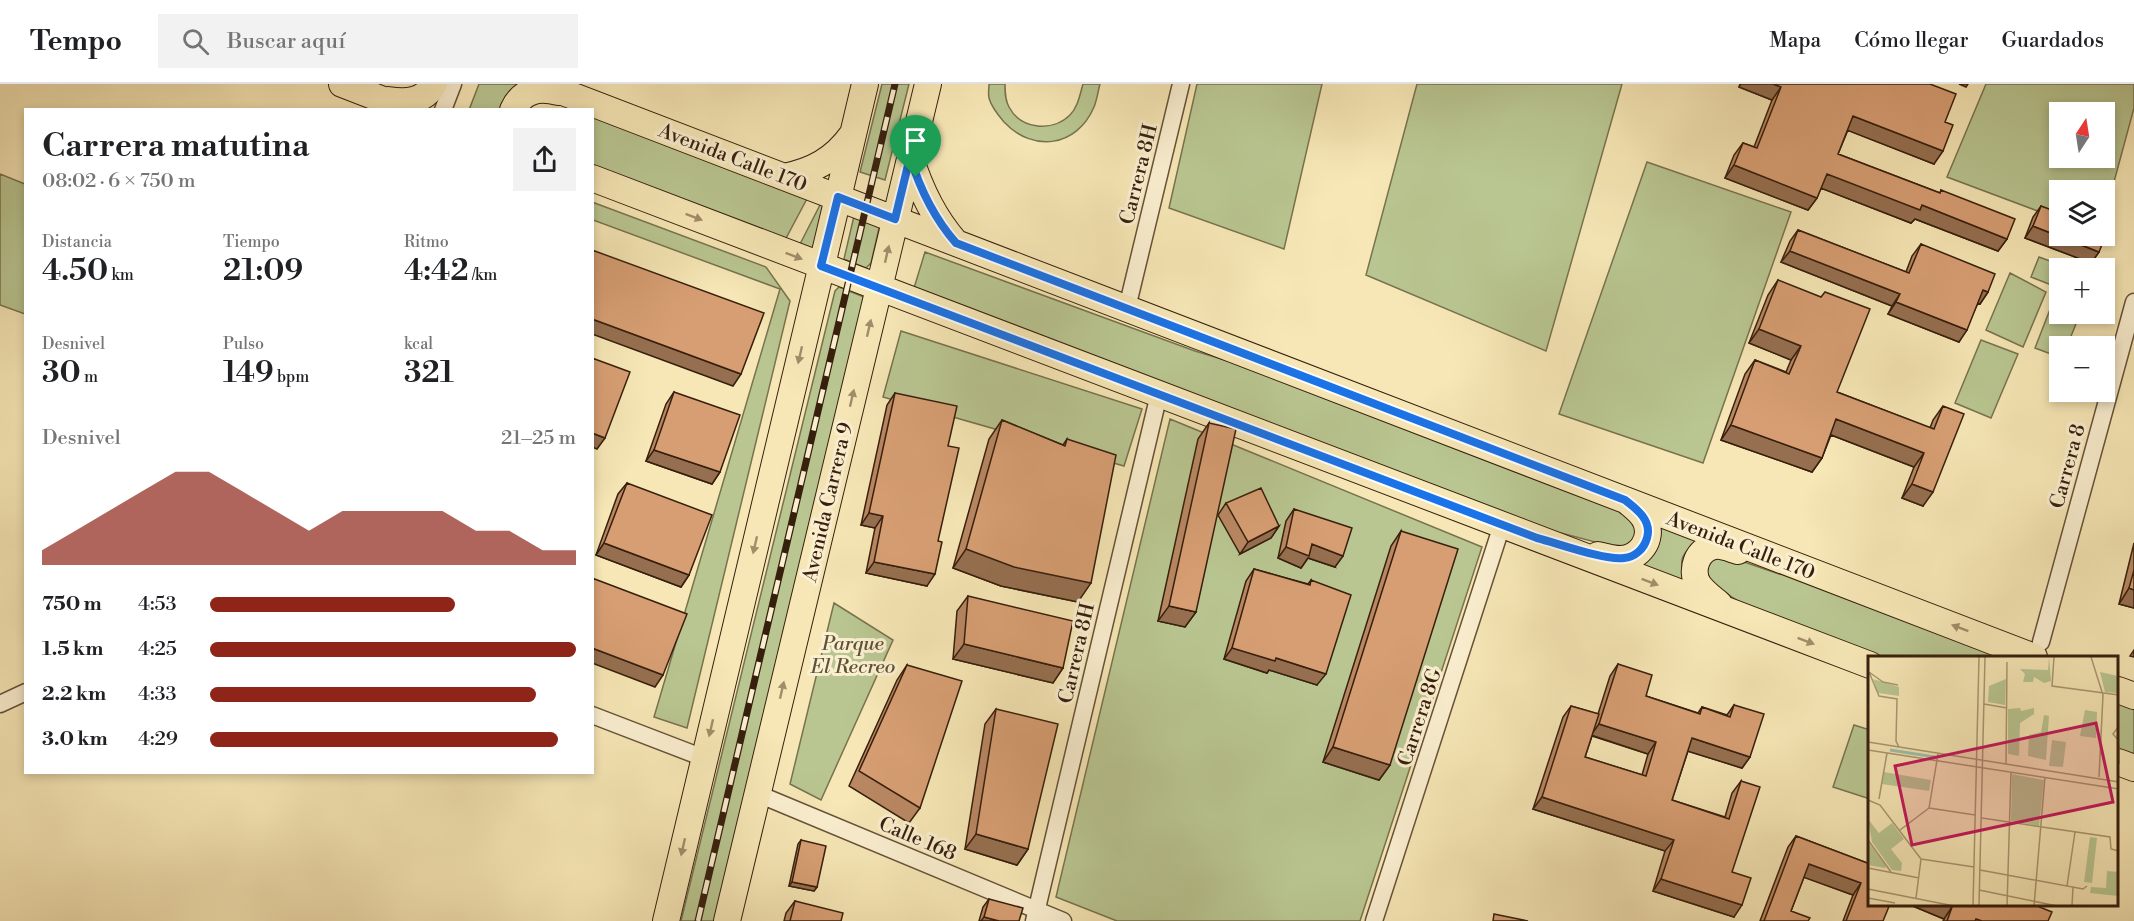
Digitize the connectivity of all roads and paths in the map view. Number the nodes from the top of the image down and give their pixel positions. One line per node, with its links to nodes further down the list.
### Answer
1 (342, 84): 9 (main road)
2 (434, 84): 9 (main road)
3 (453, 84): 11 (street)
4 (542, 84): 8 (main road, Avenida Calle 170)
5 (865, 84): 13 (main road)
6 (928, 84): 14 (main road, Avenida Carrera 9)
7 (1181, 84): 23 (street, Carrera 8H)
8 (567, 94): 12 (main road); 15 (main road, Avenida Calle 170)
9 (380, 98): 10 (main road)
10 (404, 108)
11 (444, 108)
12 (514, 108)
13 (852, 135): 15 (main road); 17 (main road)
14 (910, 157): 18 (main road, Avenida Carrera 9); 19 (main road)
15 (784, 177): 17 (main road, Avenida Calle 170)
16 (594, 179): 20 (main road, one-way to 20)
17 (838, 197): 18 (main road, Avenida Calle 170); 20 (main road)
18 (895, 219): 19 (main road, Avenida Calle 170); 21 (main road, Avenida Carrera 9, one-way to 18)
19 (956, 243): 23 (main road, Avenida Calle 170)
20 (821, 266): 21 (main road); 37 (main road, one-way to 37)
21 (878, 288): 24 (main road); 40 (main road, Avenida Carrera 9, one-way to 21)
22 (2134, 302): 30 (street, Carrera 8)
23 (1127, 308): 25 (main road, Avenida Calle 170)
24 (1159, 394): 26 (main road); 41 (street, Carrera 8H)
25 (1625, 500): 27 (main road); 28 (main road, Avenida Calle 170)
26 (1502, 525): 27 (main road); 45 (street, Carrera 8G)
27 (1537, 538): 29 (main road, one-way to 29)
28 (1805, 570): 29 (main road); 30 (main road, Avenida Calle 170, one-way to 28)
29 (1731, 613): 31 (main road, one-way to 31)
30 (2038, 649)
31 (1868, 665)
32 (2119, 690): 34 (main road)
33 (24, 693): 35 (street)
34 (2134, 696)
35 (0, 704)
36 (594, 716): 37 (street)
37 (704, 758): 42 (main road, one-way to 42)
38 (2119, 762): 39 (main road)
39 (2134, 768)
40 (758, 794): 41 (street, Calle 168); 43 (main road, Avenida Carrera 9)
41 (1035, 916): 44 (street, Calle 168)
42 (666, 921)
43 (727, 921)
44 (1063, 921)
45 (1374, 921)

